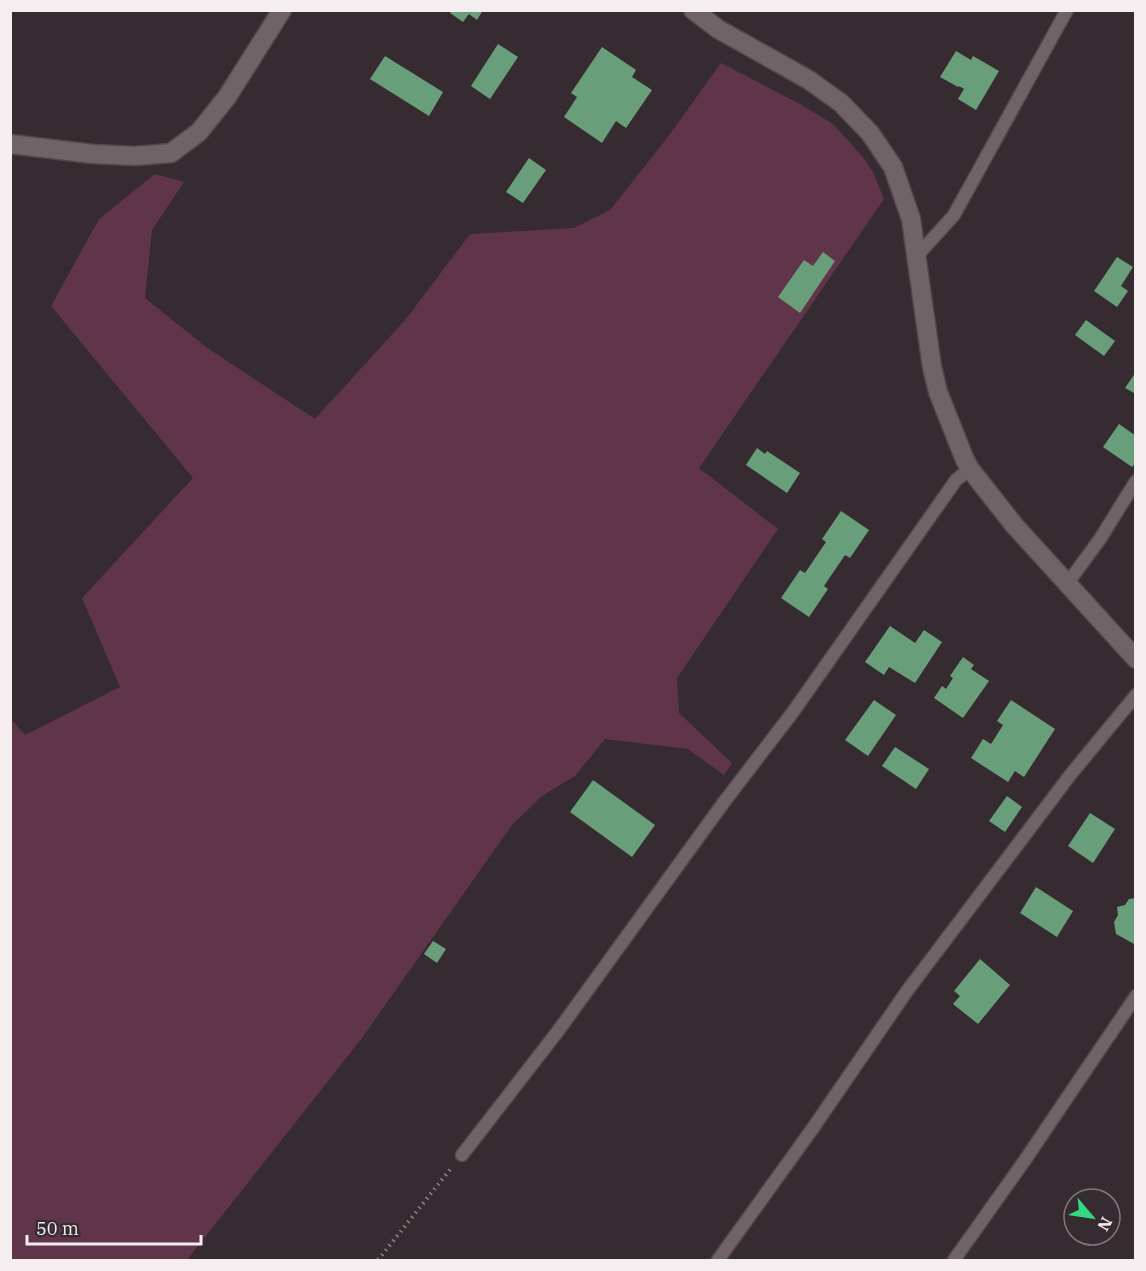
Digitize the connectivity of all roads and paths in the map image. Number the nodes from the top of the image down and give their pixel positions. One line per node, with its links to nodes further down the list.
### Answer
1 (282, 10): 4 (street)
2 (693, 10): 5 (street)
3 (1067, 10): 5 (lane)
4 (10, 144)
5 (916, 257): 6 (street)
6 (970, 469): 8 (street); 12 (lane)
7 (1136, 482): 8 (lane)
8 (1067, 584): 9 (street)
9 (1136, 659)
10 (1136, 695): 14 (lane)
11 (1136, 996): 15 (lane)
12 (462, 1155): 13 (path)
13 (378, 1260)
14 (718, 1260)
15 (954, 1260)

